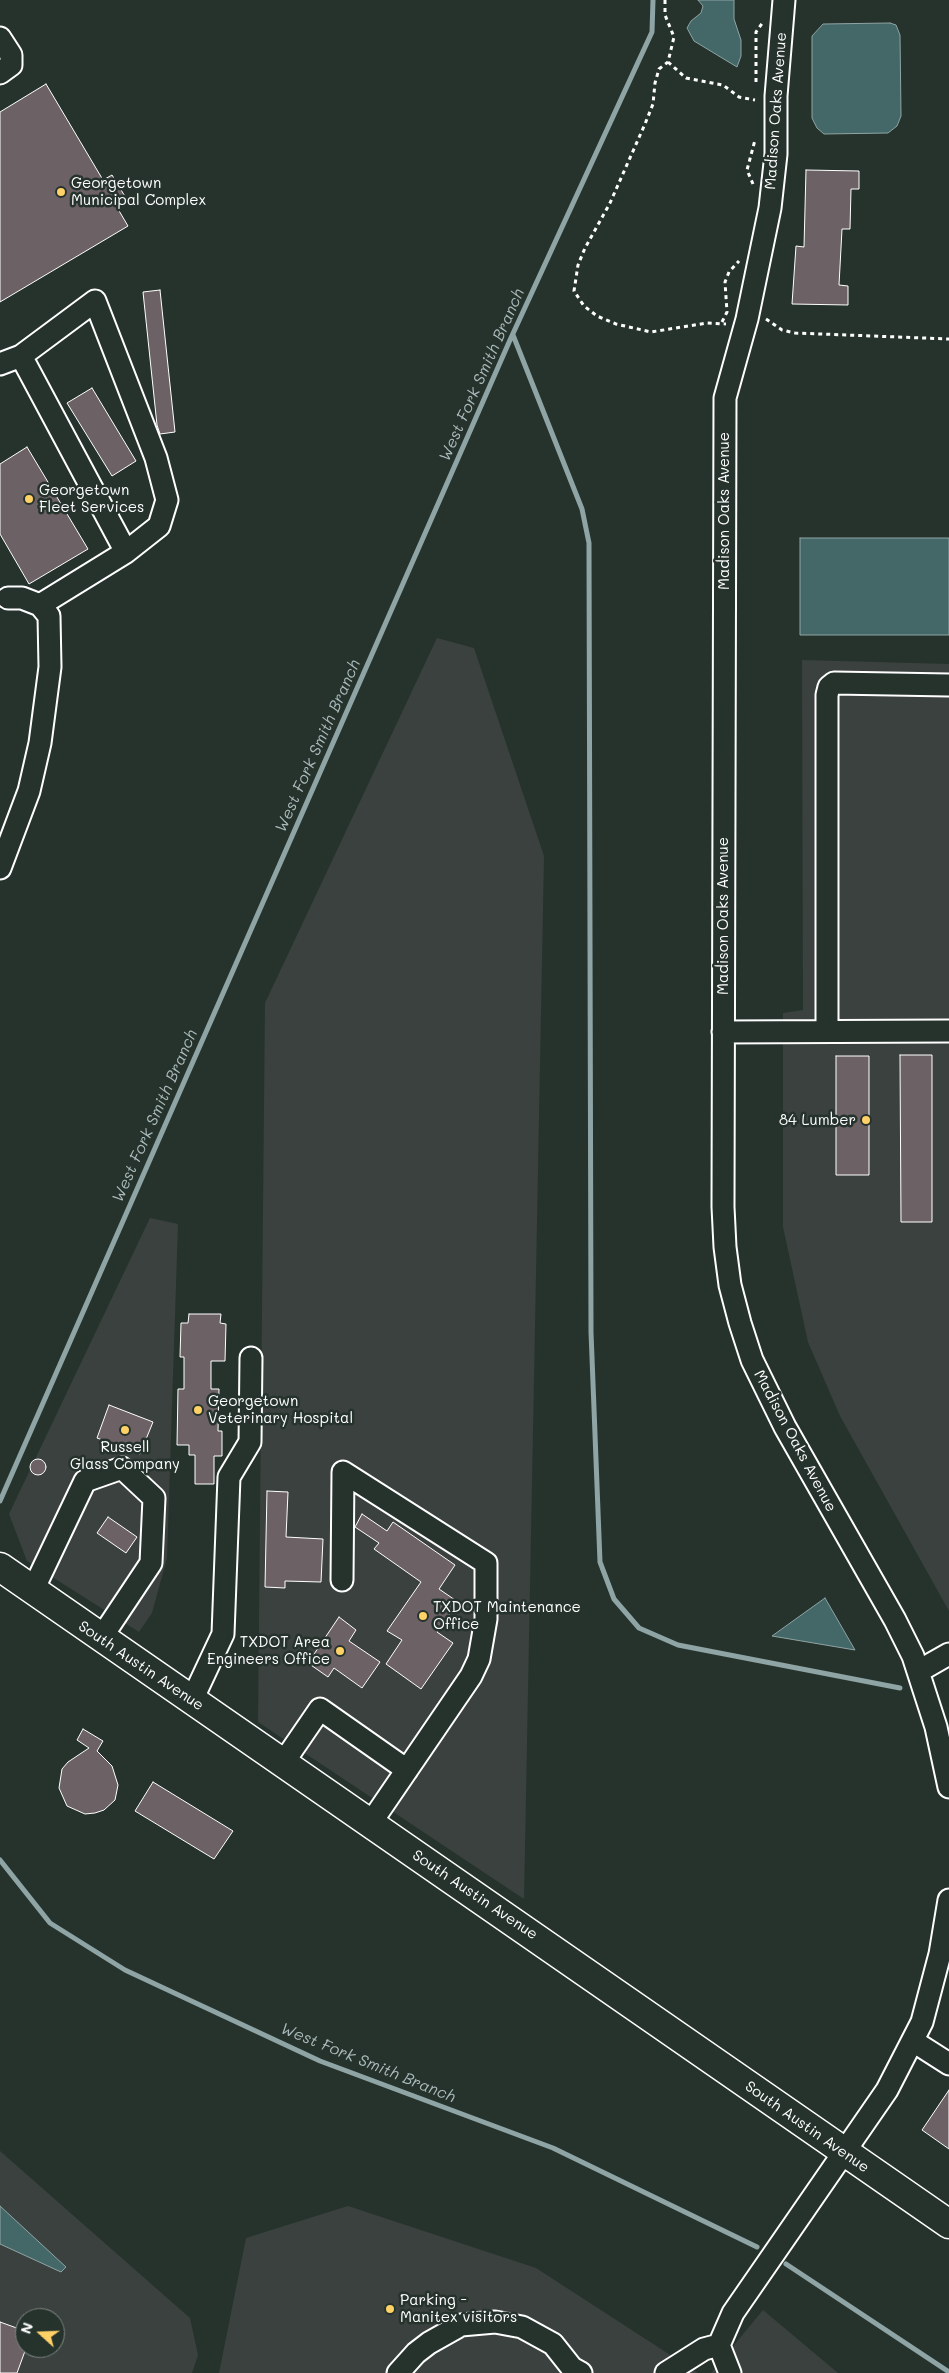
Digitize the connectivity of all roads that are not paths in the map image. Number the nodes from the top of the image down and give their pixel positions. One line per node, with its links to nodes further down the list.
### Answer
1 (784, 0): 13 (street, Madison Oaks Avenue)
2 (0, 38): 3 (street)
3 (0, 73)
4 (21, 356): 5 (street); 6 (street); 6 (street)
5 (0, 364)
6 (126, 552): 8 (street)
7 (3, 595): 8 (street)
8 (40, 605): 10 (street)
9 (949, 685): 11 (street)
10 (0, 868)
11 (827, 1031): 12 (street); 13 (street)
12 (949, 1031)
13 (723, 1032): 20 (street, Madison Oaks Avenue)
14 (251, 1358): 21 (street)
15 (0, 1568): 17 (main road, South Austin Avenue)
16 (342, 1580): 23 (street)
17 (33, 1590): 18 (main road, South Austin Avenue); 18 (street)
18 (101, 1638): 21 (main road, South Austin Avenue)
19 (949, 1654): 20 (street)
20 (919, 1672): 24 (street, Madison Oaks Avenue)
21 (192, 1700): 22 (main road, South Austin Avenue)
22 (283, 1763): 23 (street); 25 (main road, South Austin Avenue)
23 (407, 1770): 25 (street)
24 (949, 1787)
25 (370, 1824): 29 (main road, South Austin Avenue)
26 (949, 1900): 27 (street)
27 (913, 2041): 28 (street); 29 (street)
28 (949, 2064)
29 (843, 2153): 30 (main road, South Austin Avenue); 31 (street)
30 (949, 2224)
31 (719, 2345): 32 (street); 36 (street)
32 (686, 2367): 35 (street)
33 (398, 2373): 34 (street)
34 (581, 2373)
35 (666, 2373)
36 (730, 2373)

